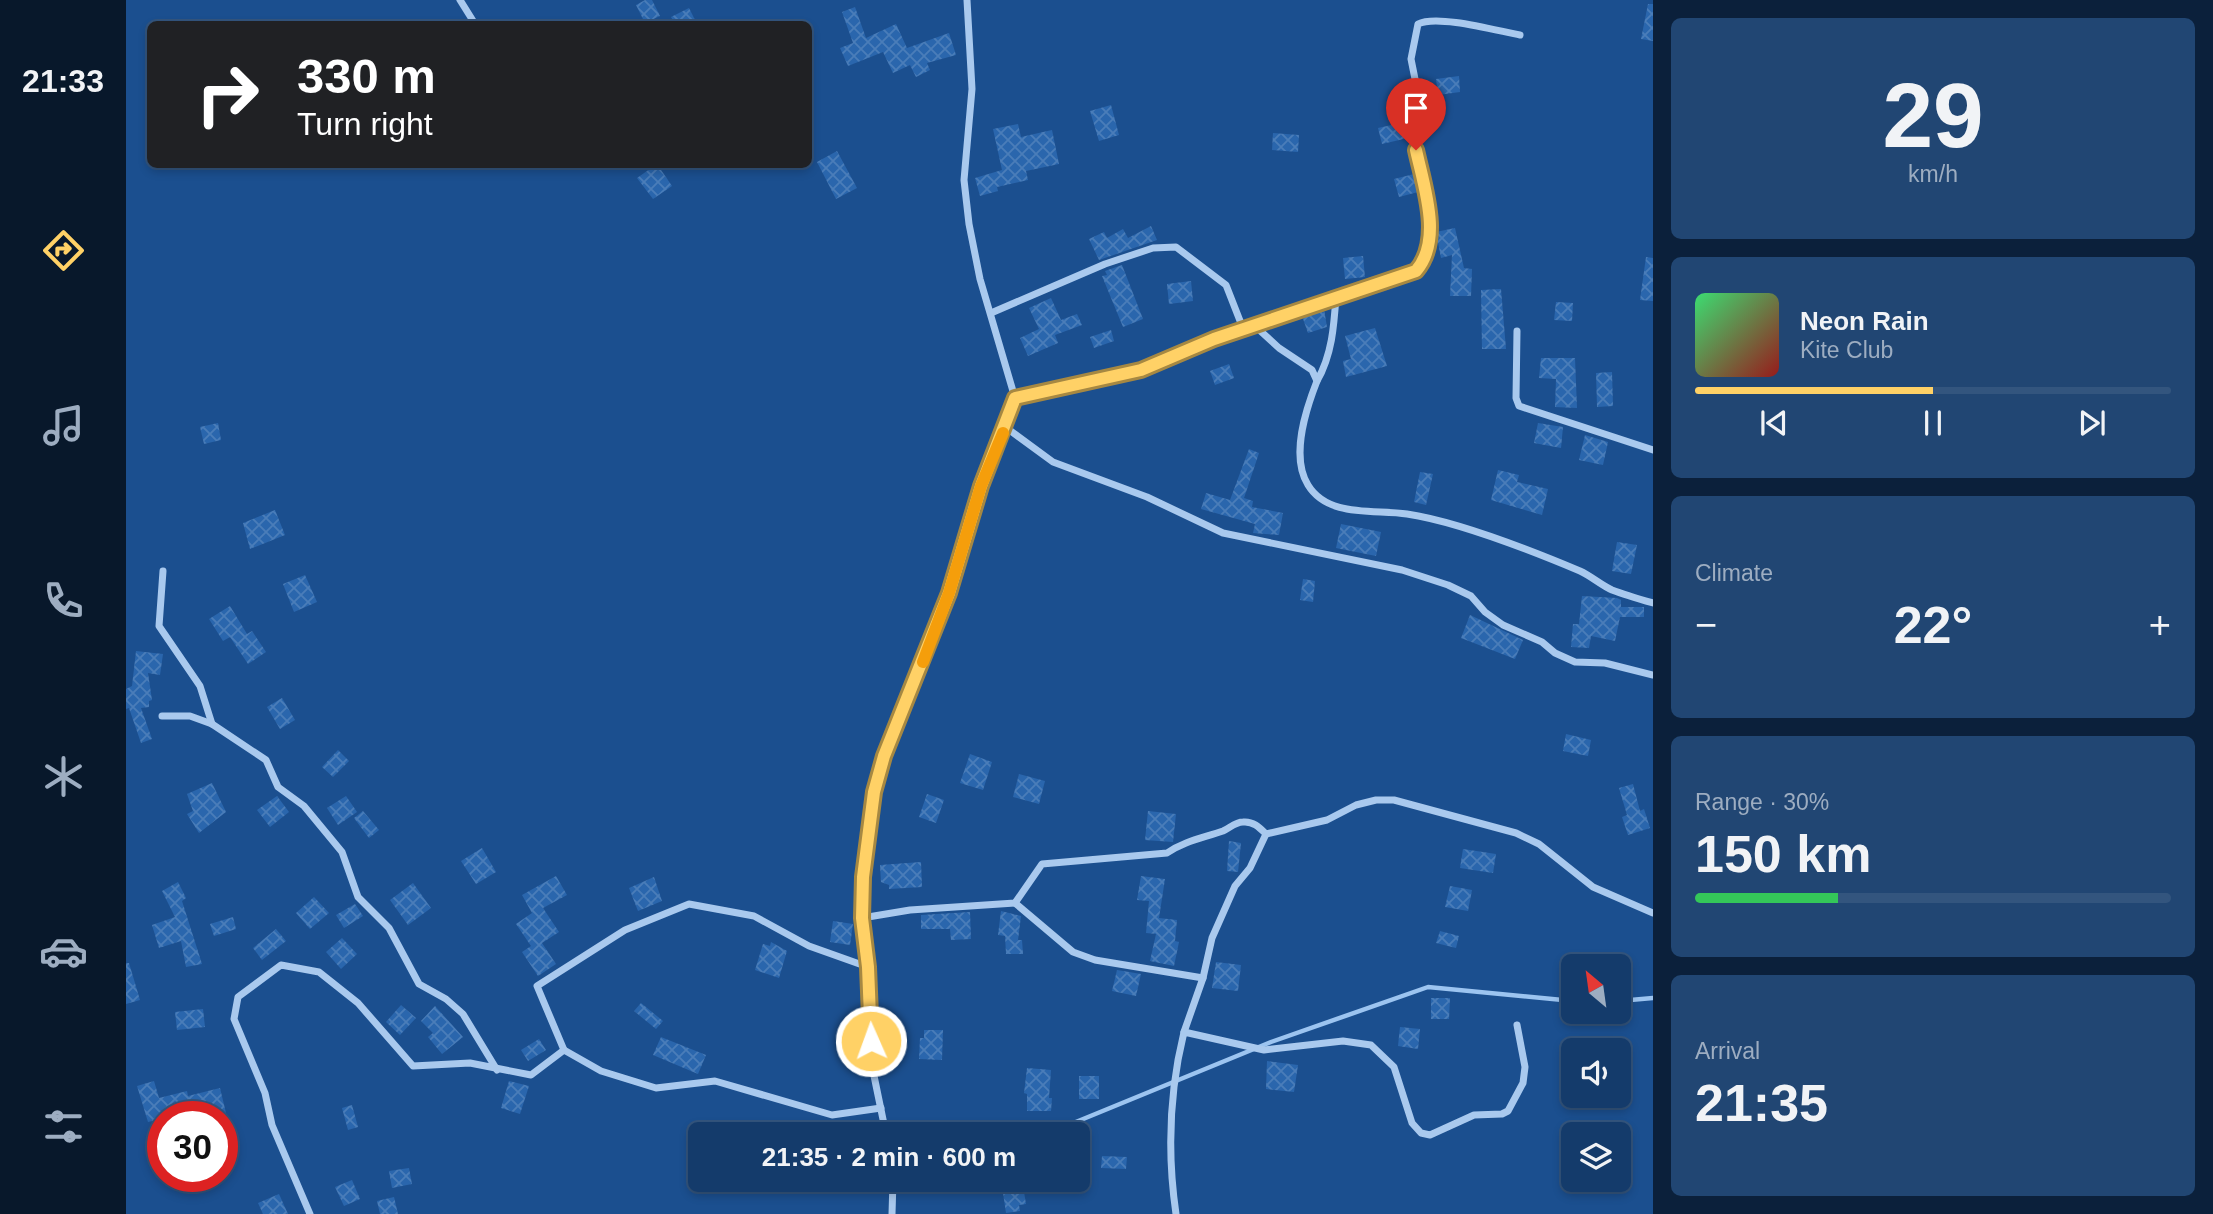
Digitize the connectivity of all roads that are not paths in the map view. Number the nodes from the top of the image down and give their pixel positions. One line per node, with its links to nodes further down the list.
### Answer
1 (460, 0): 3 (street)
2 (967, 0): 6 (street)
3 (473, 21)
4 (1520, 35): 5 (street)
5 (1336, 296): 7 (street); 10 (street)
6 (991, 313): 8 (street); 11 (street)
7 (1255, 327): 8 (street); 10 (street)
8 (1244, 331): 11 (street)
9 (1517, 331): 13 (street)
10 (1317, 381): 15 (street)
11 (1015, 398): 12 (street)
12 (1004, 426): 16 (street); 22 (street)
13 (1653, 450)
14 (163, 571): 18 (street)
15 (1653, 603)
16 (1653, 675)
17 (162, 716): 18 (street)
18 (212, 724): 28 (street)
19 (1266, 834): 20 (street); 21 (street); 24 (street)
20 (1015, 903): 22 (street); 24 (street)
21 (1653, 913)
22 (862, 918): 23 (street)
23 (868, 967): 27 (street); 29 (street)
24 (1203, 978): 26 (street)
25 (1517, 1025): 26 (street)
26 (1184, 1032): 34 (street)
27 (564, 1050): 28 (street); 29 (street)
28 (497, 1070): 32 (street)
29 (881, 1108): 30 (street)
30 (884, 1122)
31 (893, 1192): 33 (street)
32 (310, 1214)
33 (892, 1214)
34 (1176, 1214)

